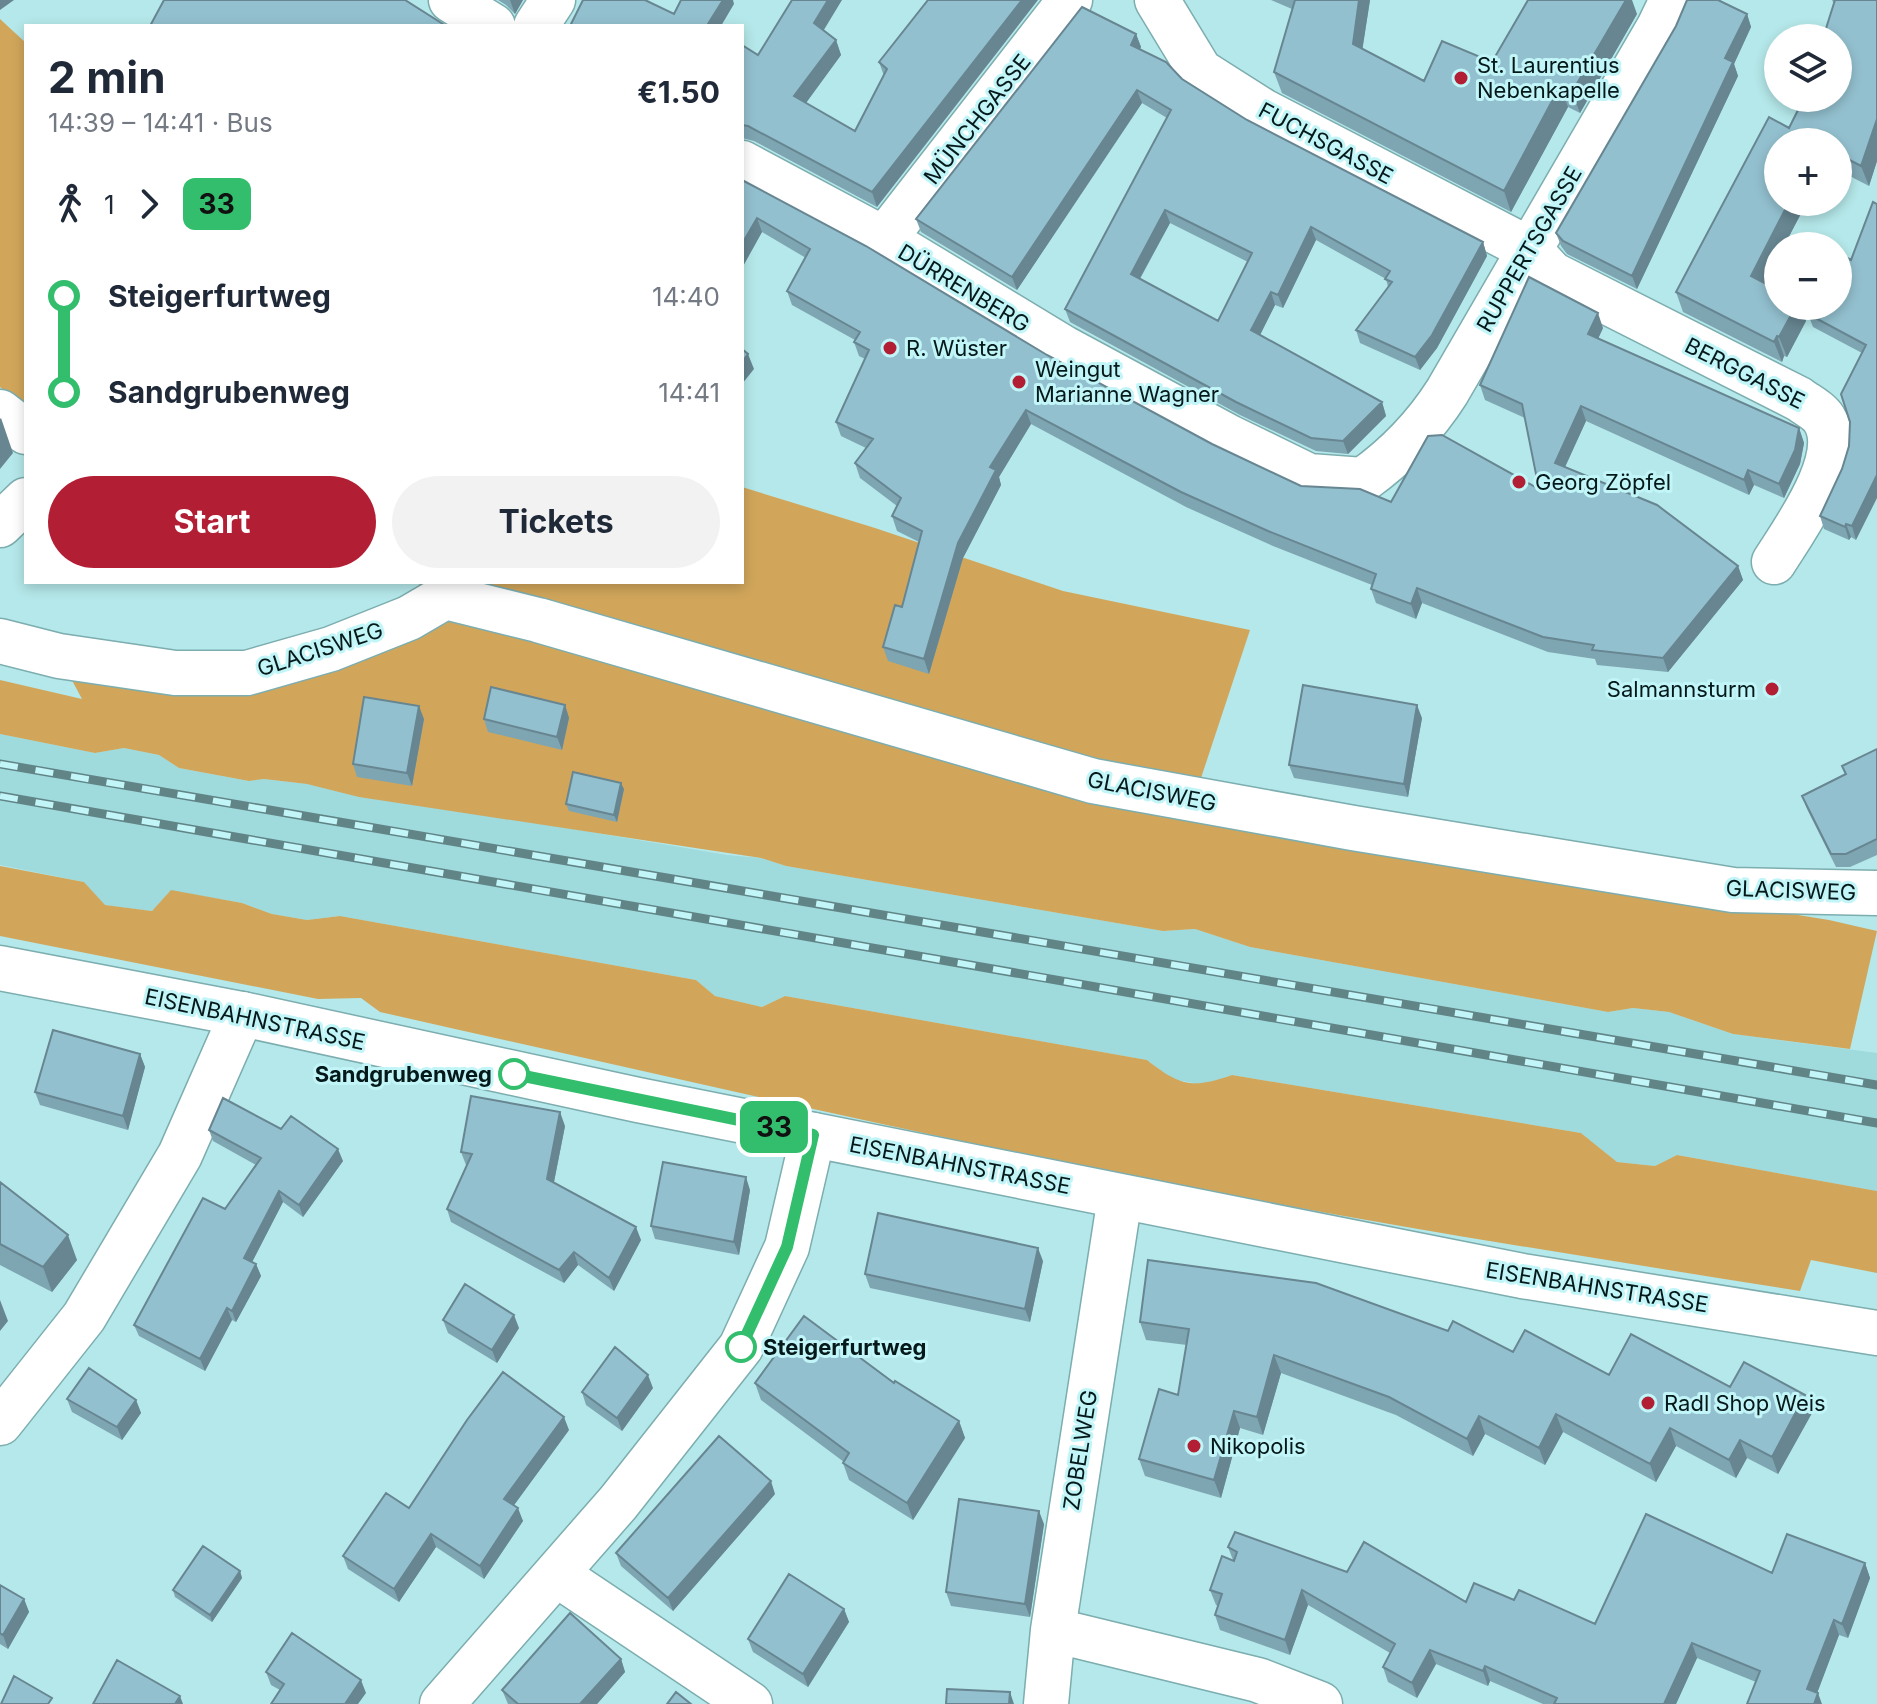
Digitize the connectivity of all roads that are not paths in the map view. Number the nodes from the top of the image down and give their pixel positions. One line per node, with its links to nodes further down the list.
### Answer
1 (451, 0): 6 (street)
2 (553, 0): 7 (street)
3 (1070, 0): 9 (street, MÜNCHGASSE)
4 (1157, 0): 10 (street, FUCHSGASSE)
5 (1672, 0): 10 (street, RUPPERTSGASSE)
6 (490, 24)
7 (537, 24)
8 (744, 164): 9 (street, DÜRRENBERG)
9 (884, 239): 13 (street, DÜRRENBERG)
10 (1529, 249): 13 (street, RUPPERTSGASSE); 16 (street, BERGGASSE)
11 (0, 412): 12 (street)
12 (24, 430)
13 (1363, 480)
14 (24, 502): 15 (street)
15 (0, 525)
16 (1774, 562)
17 (428, 589): 18 (street, GLACISWEG); 19 (street, GLACISWEG)
18 (0, 641)
19 (1877, 893)
20 (0, 968): 21 (street, EISENBAHNSTRASSE)
21 (242, 1014): 22 (street, EISENBAHNSTRASSE); 25 (street)
22 (813, 1135): 23 (street, EISENBAHNSTRASSE); 26 (street)
23 (1120, 1197): 24 (street, EISENBAHNSTRASSE); 27 (street, ZOBELWEG)
24 (1877, 1333)
25 (0, 1423)
26 (556, 1574): 28 (street); 29 (street)
27 (1053, 1630): 30 (street, ZOBELWEG); 31 (street)
28 (442, 1704)
29 (750, 1704)
30 (1046, 1704)
31 (1320, 1704)

